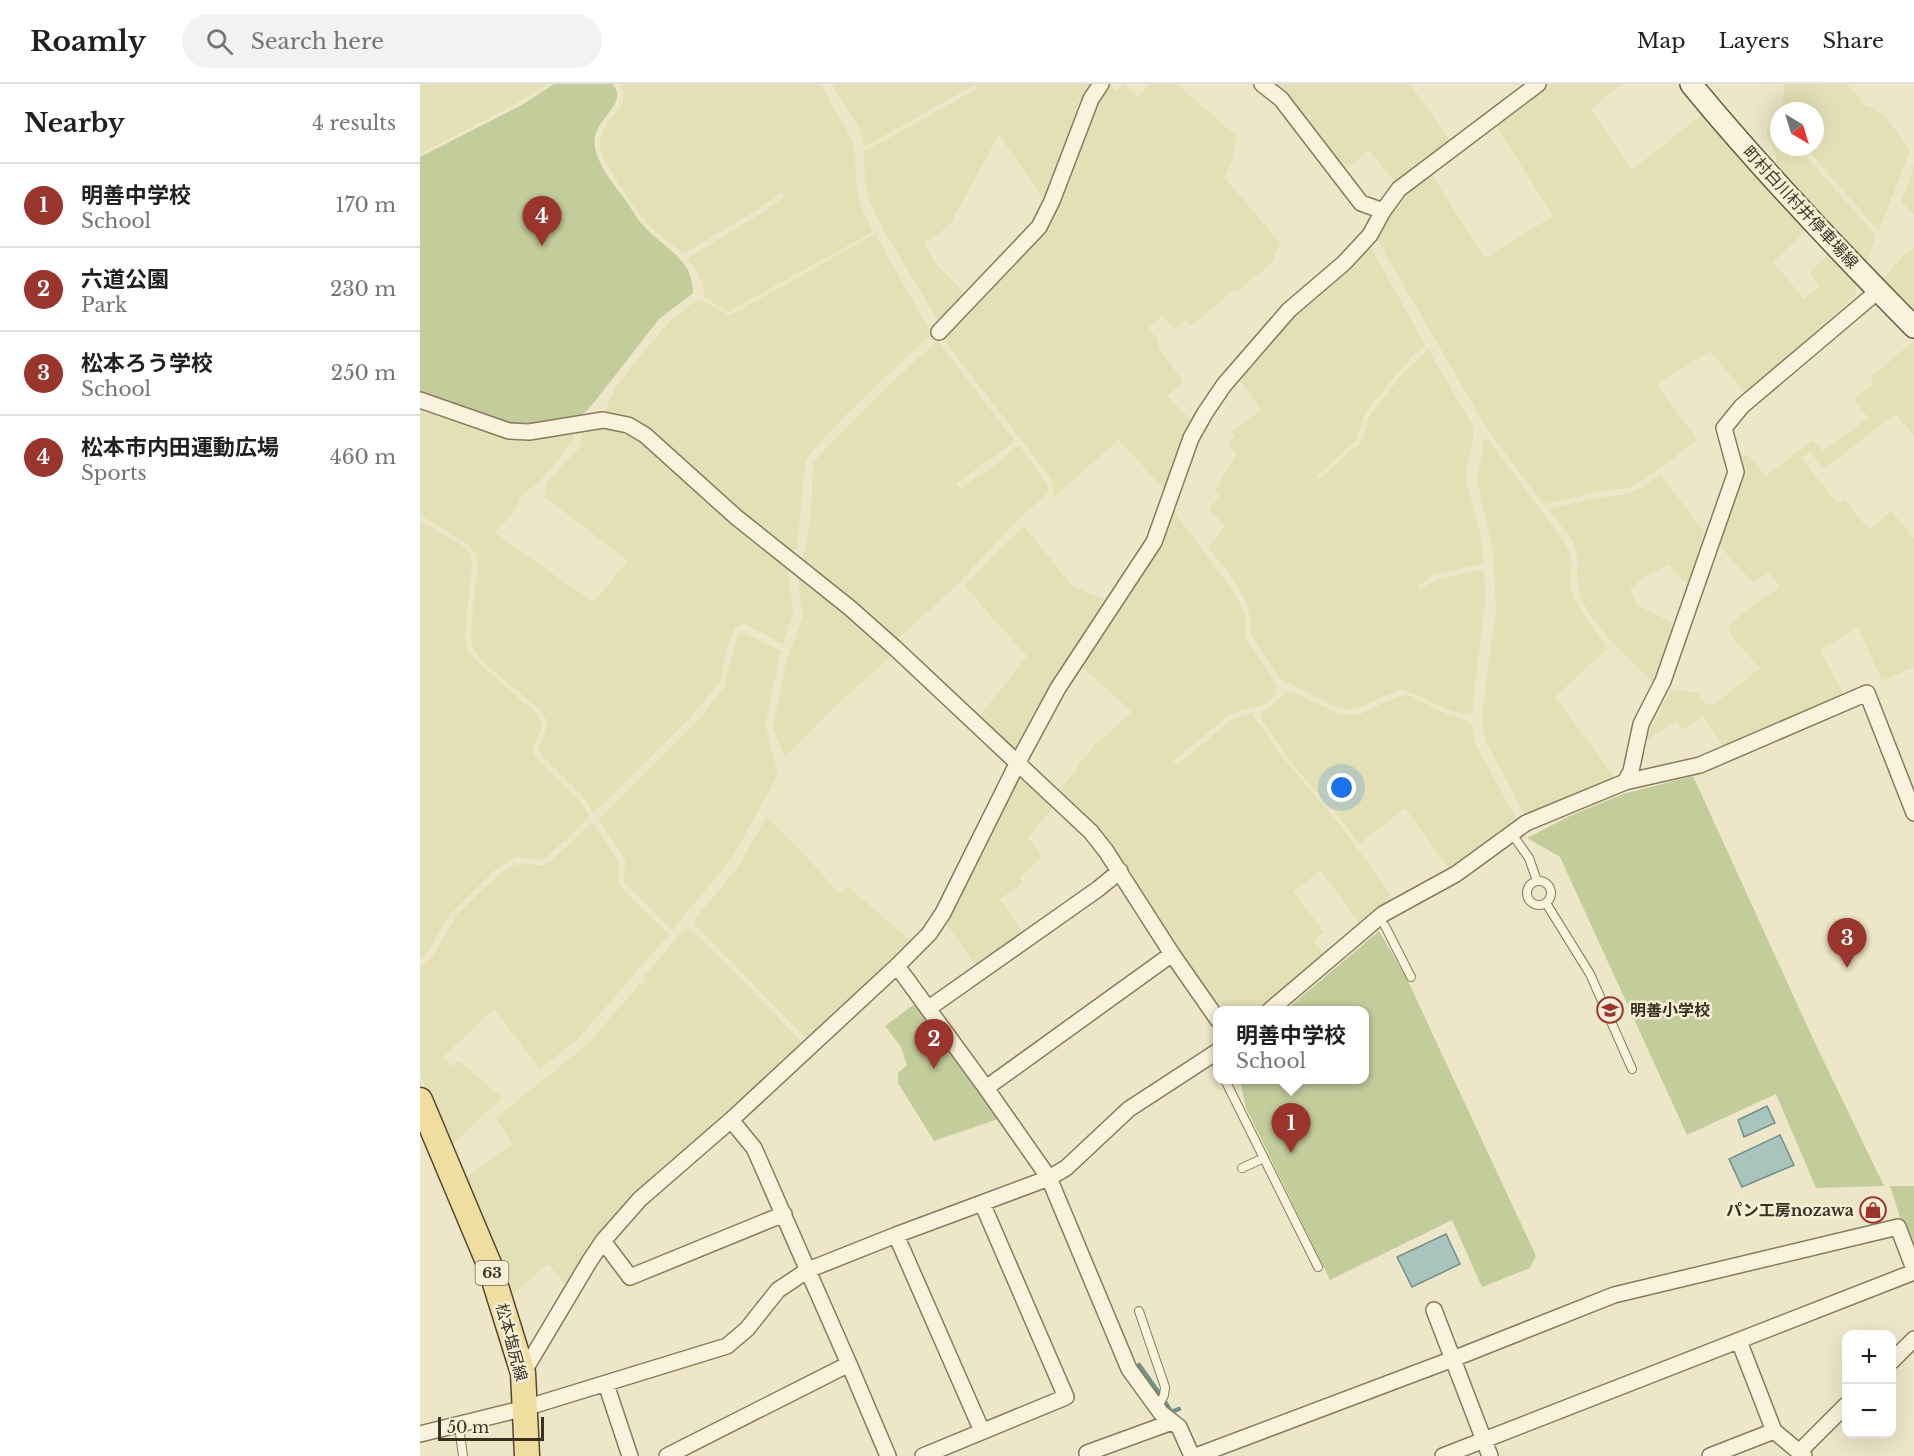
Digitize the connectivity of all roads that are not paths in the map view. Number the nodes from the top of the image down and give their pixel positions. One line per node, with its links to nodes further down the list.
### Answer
1 (1101, 84): 8 (street)
2 (1262, 84): 5 (street)
3 (1538, 84): 5 (street)
4 (1692, 84): 6 (main road, 町村白川村井停車場線)
5 (1383, 211): 10 (street)
6 (1878, 291): 7 (main road, 町村白川村井停車場線); 11 (street)
7 (1914, 327)
8 (939, 332)
9 (420, 400): 10 (street)
10 (1017, 764): 14 (street); 19 (street)
11 (1625, 782): 12 (street); 13 (street)
12 (1914, 813)
13 (1512, 834): 15 (lane); 17 (street)
14 (1120, 872): 18 (street); 22 (street)
15 (1537, 881): 16 (lane); 16 (lane)
16 (1546, 903): 25 (lane)
17 (1382, 922): 20 (lane); 21 (street)
18 (1172, 954): 23 (street); 27 (street)
19 (897, 966): 22 (street); 29 (street)
20 (1410, 977)
21 (1276, 1006)
22 (929, 1008): 27 (street)
23 (1213, 1013)
24 (1213, 1059): 32 (street)
25 (1632, 1069)
26 (1227, 1084): 30 (lane)
27 (986, 1088): 32 (street)
28 (420, 1100): 47 (main road, 松本塩尻線 / 63)
29 (731, 1119): 34 (street); 36 (street)
30 (1264, 1158): 31 (lane); 37 (lane)
31 (1242, 1168)
32 (1049, 1178): 33 (street); 49 (street)
33 (982, 1203): 35 (street); 54 (street)
34 (784, 1214): 36 (street); 38 (street)
35 (896, 1235): 38 (street); 54 (street)
36 (603, 1241): 47 (street)
37 (1318, 1267)
38 (808, 1270): 46 (street); 48 (street)
39 (1914, 1270): 43 (street); 45 (street)
40 (1434, 1310): 45 (street)
41 (1139, 1311): 49 (lane)
42 (1914, 1339): 44 (street)
43 (1739, 1341): 55 (street); 57 (street)
44 (1896, 1357)
45 (1453, 1359): 57 (street); 66 (street)
46 (849, 1364): 62 (street); 63 (street)
47 (523, 1373): 50 (main road, 松本塩尻線 / 63)
48 (606, 1384): 50 (street); 61 (street)
49 (1159, 1404): 52 (street)
50 (525, 1408): 53 (street); 60 (main road, 松本塩尻線 / 63)
51 (1842, 1409): 58 (street)
52 (1172, 1422): 65 (street); 66 (street)
53 (459, 1426): 56 (street); 59 (lane)
54 (982, 1431): 64 (street)
55 (1774, 1431): 58 (street); 69 (street)
56 (420, 1434)
57 (1484, 1440): 67 (street); 68 (street)
58 (1801, 1454)
59 (463, 1456)
60 (527, 1456)
61 (630, 1456)
62 (667, 1456)
63 (888, 1456)
64 (923, 1456)
65 (1088, 1456)
66 (1194, 1456)
67 (1443, 1456)
68 (1490, 1456)
69 (1710, 1456)

